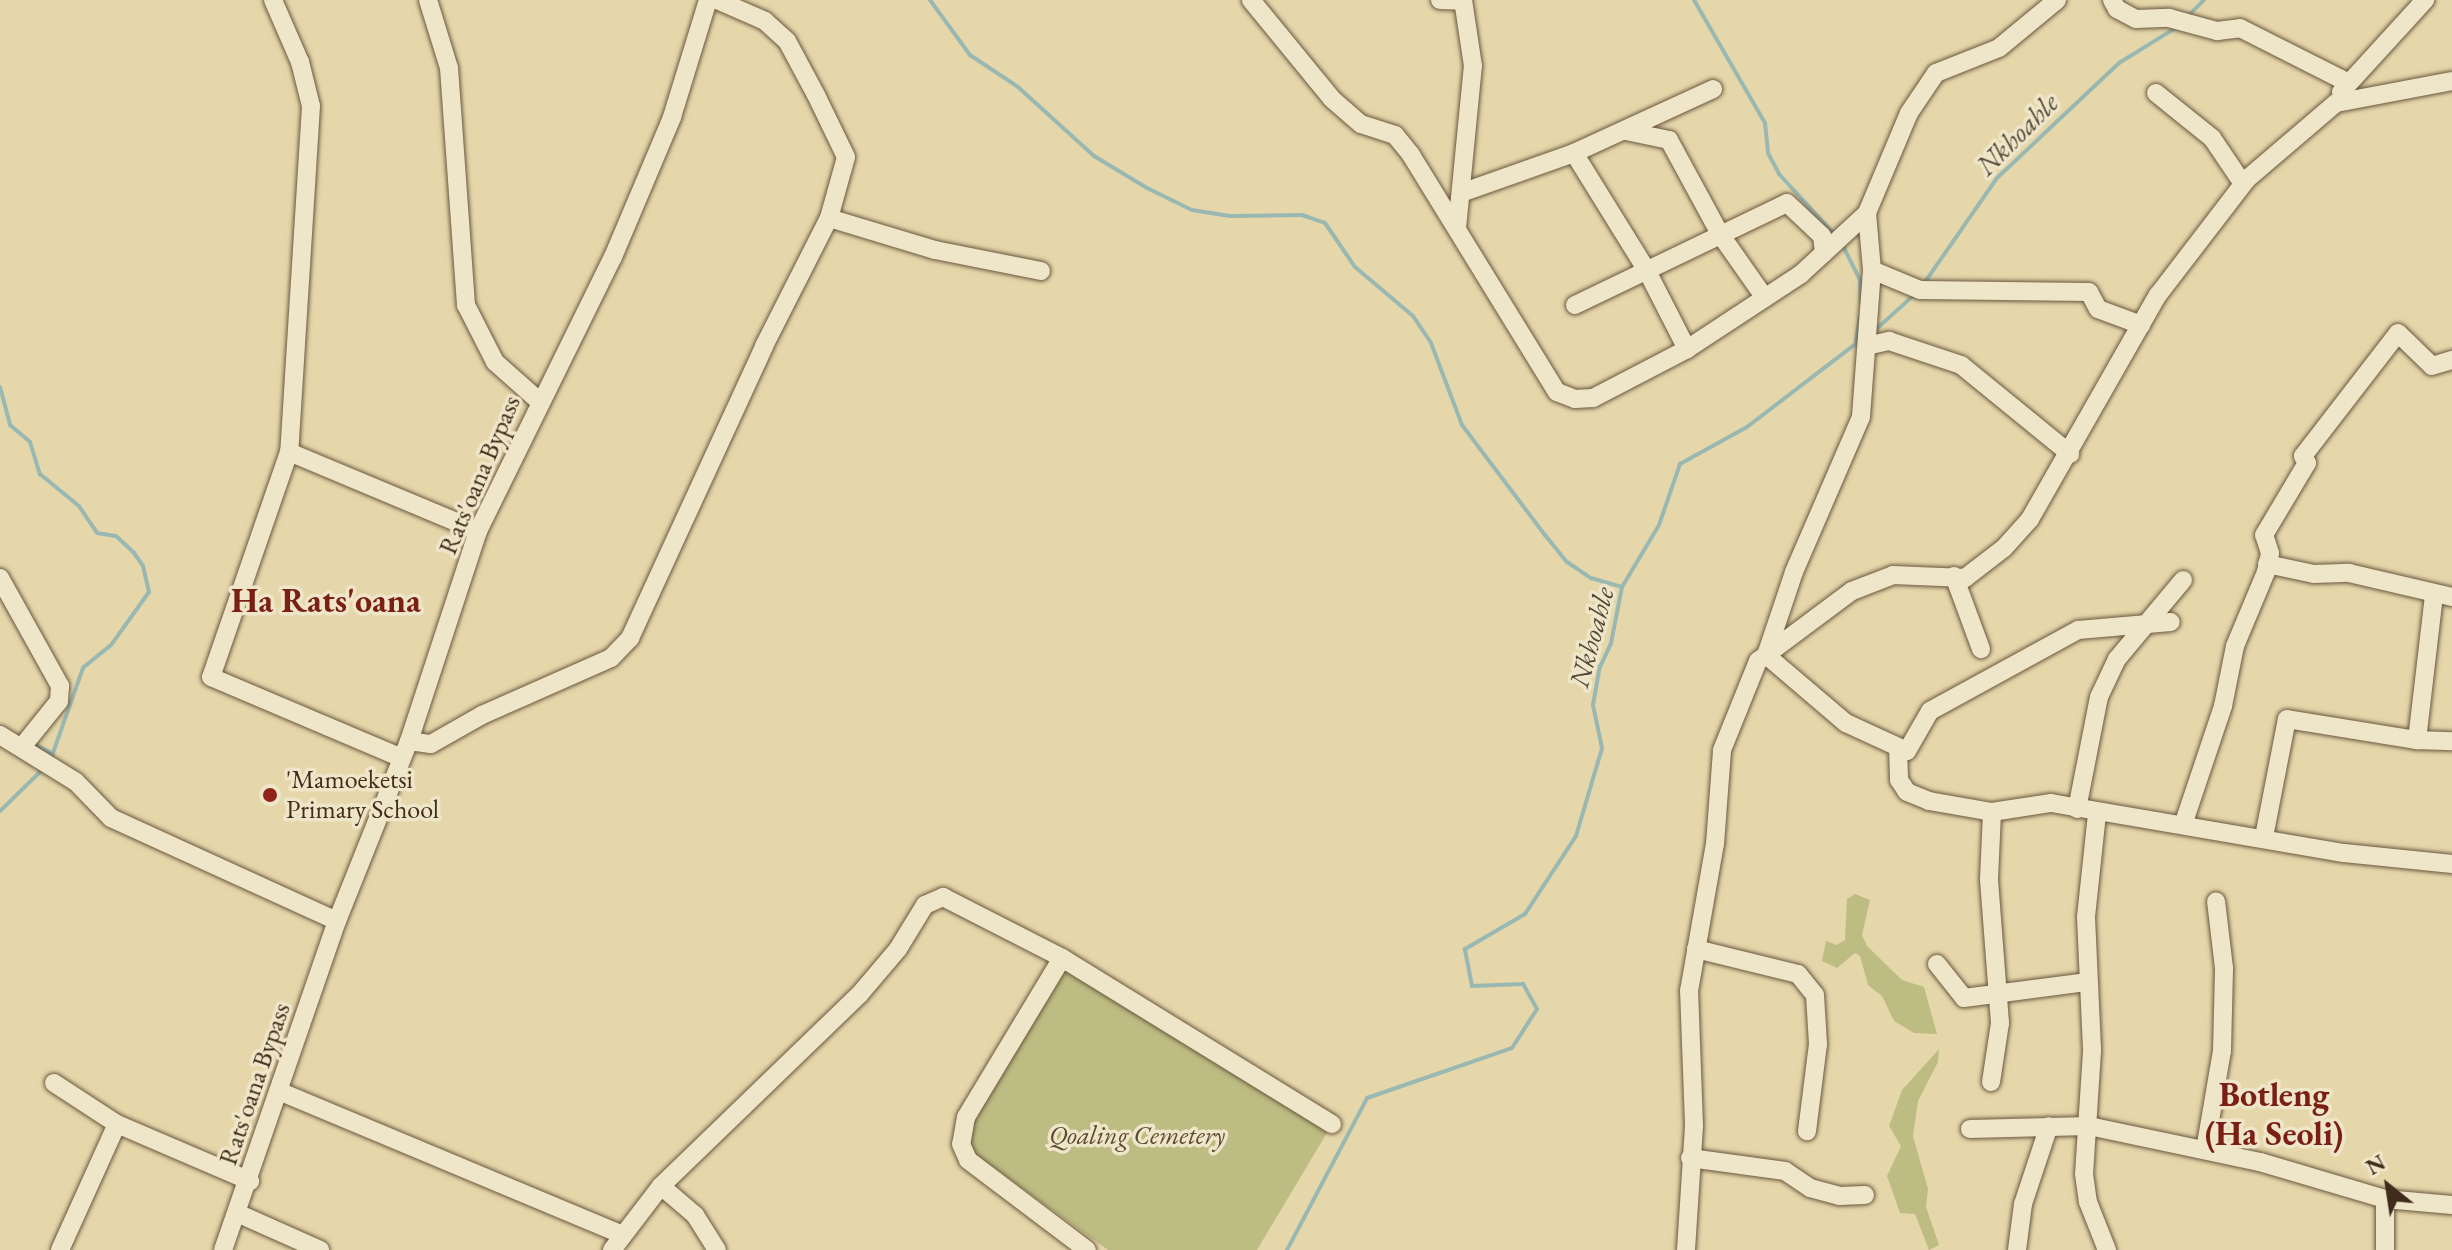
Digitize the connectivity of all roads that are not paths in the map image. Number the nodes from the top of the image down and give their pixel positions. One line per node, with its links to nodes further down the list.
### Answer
1 (273, 0): 35 (street)
2 (428, 0): 34 (street)
3 (708, 0): 34 (street, Rats'oana Bypass)
4 (717, 0): 21 (street)
5 (1251, 0): 22 (street)
6 (1440, 0): 10 (street)
7 (2057, 0): 20 (street)
8 (2112, 0): 12 (street)
9 (2425, 0): 12 (street)
10 (1463, 1): 19 (street)
11 (2452, 81): 15 (street)
12 (2347, 82): 15 (street)
13 (1713, 89): 16 (street)
14 (2156, 93): 18 (street)
15 (2336, 103): 18 (street)
16 (1626, 131): 17 (street); 23 (street)
17 (1574, 153): 19 (street); 25 (street)
18 (2243, 184): 30 (street)
19 (1461, 193): 22 (street)
20 (1867, 213): 24 (street); 26 (street)
21 (829, 218): 27 (street); 51 (street)
22 (1457, 228): 32 (street)
23 (1720, 234): 24 (street); 25 (street); 28 (street)
24 (1824, 253): 28 (street)
25 (1646, 269): 29 (street); 32 (street)
26 (1872, 270): 30 (street); 31 (street)
27 (1041, 271)
28 (1765, 298): 32 (street)
29 (1575, 305)
30 (2141, 325): 36 (street)
31 (1867, 346): 36 (street); 46 (street)
32 (1687, 349)
33 (2452, 360): 38 (street)
34 (540, 402): 37 (street, Rats'oana Bypass)
35 (289, 452): 37 (street); 51 (street)
36 (2070, 454): 39 (street)
37 (478, 531): 51 (street, Rats'oana Bypass)
38 (2267, 564): 42 (street); 55 (street)
39 (1954, 576): 45 (street); 46 (street)
40 (0, 578): 49 (street)
41 (2183, 580): 44 (street)
42 (2443, 596): 47 (street)
43 (2171, 622): 44 (street)
44 (2149, 623): 50 (street); 52 (street)
45 (1981, 649)
46 (1766, 655): 50 (street); 60 (street)
47 (2417, 740): 48 (street); 56 (street)
48 (2452, 741)
49 (8, 743): 59 (street)
50 (1898, 748): 53 (street)
51 (406, 749): 59 (street, Rats'oana Bypass)
52 (2077, 809): 53 (street); 54 (street)
53 (1992, 812): 64 (street)
54 (2097, 814): 55 (street); 63 (street)
55 (2183, 825): 56 (street)
56 (2264, 837): 57 (street)
57 (2452, 864)
58 (2216, 901): 74 (street)
59 (337, 921): 67 (street, Rats'oana Bypass)
60 (1696, 949): 73 (street); 75 (street)
61 (1062, 958): 69 (street); 77 (street); 88 (street)
62 (1937, 964): 64 (street)
63 (2088, 982): 64 (street); 71 (street)
64 (1999, 995): 65 (street)
65 (1991, 1082)
66 (54, 1083): 68 (street)
67 (281, 1092): 76 (street, Rats'oana Bypass); 82 (street)
68 (117, 1124): 76 (street); 84 (street)
69 (1332, 1124)
70 (2049, 1126): 71 (street); 72 (street); 90 (street)
71 (2089, 1126): 74 (street); 83 (street)
72 (1970, 1129)
73 (1807, 1131)
74 (2205, 1150): 79 (street)
75 (1690, 1158): 78 (street); 89 (street)
76 (250, 1181): 81 (street, Rats'oana Bypass)
77 (661, 1186): 82 (street); 87 (street)
78 (1865, 1195)
79 (2385, 1199): 80 (street); 91 (street)
80 (2452, 1205)
81 (237, 1213): 85 (street, Rats'oana Bypass); 86 (street)
82 (617, 1242)
83 (2110, 1249)
84 (60, 1250)
85 (223, 1250)
86 (320, 1250)
87 (717, 1250)
88 (1087, 1250)
89 (1686, 1250)
90 (2017, 1250)
91 (2385, 1250)

